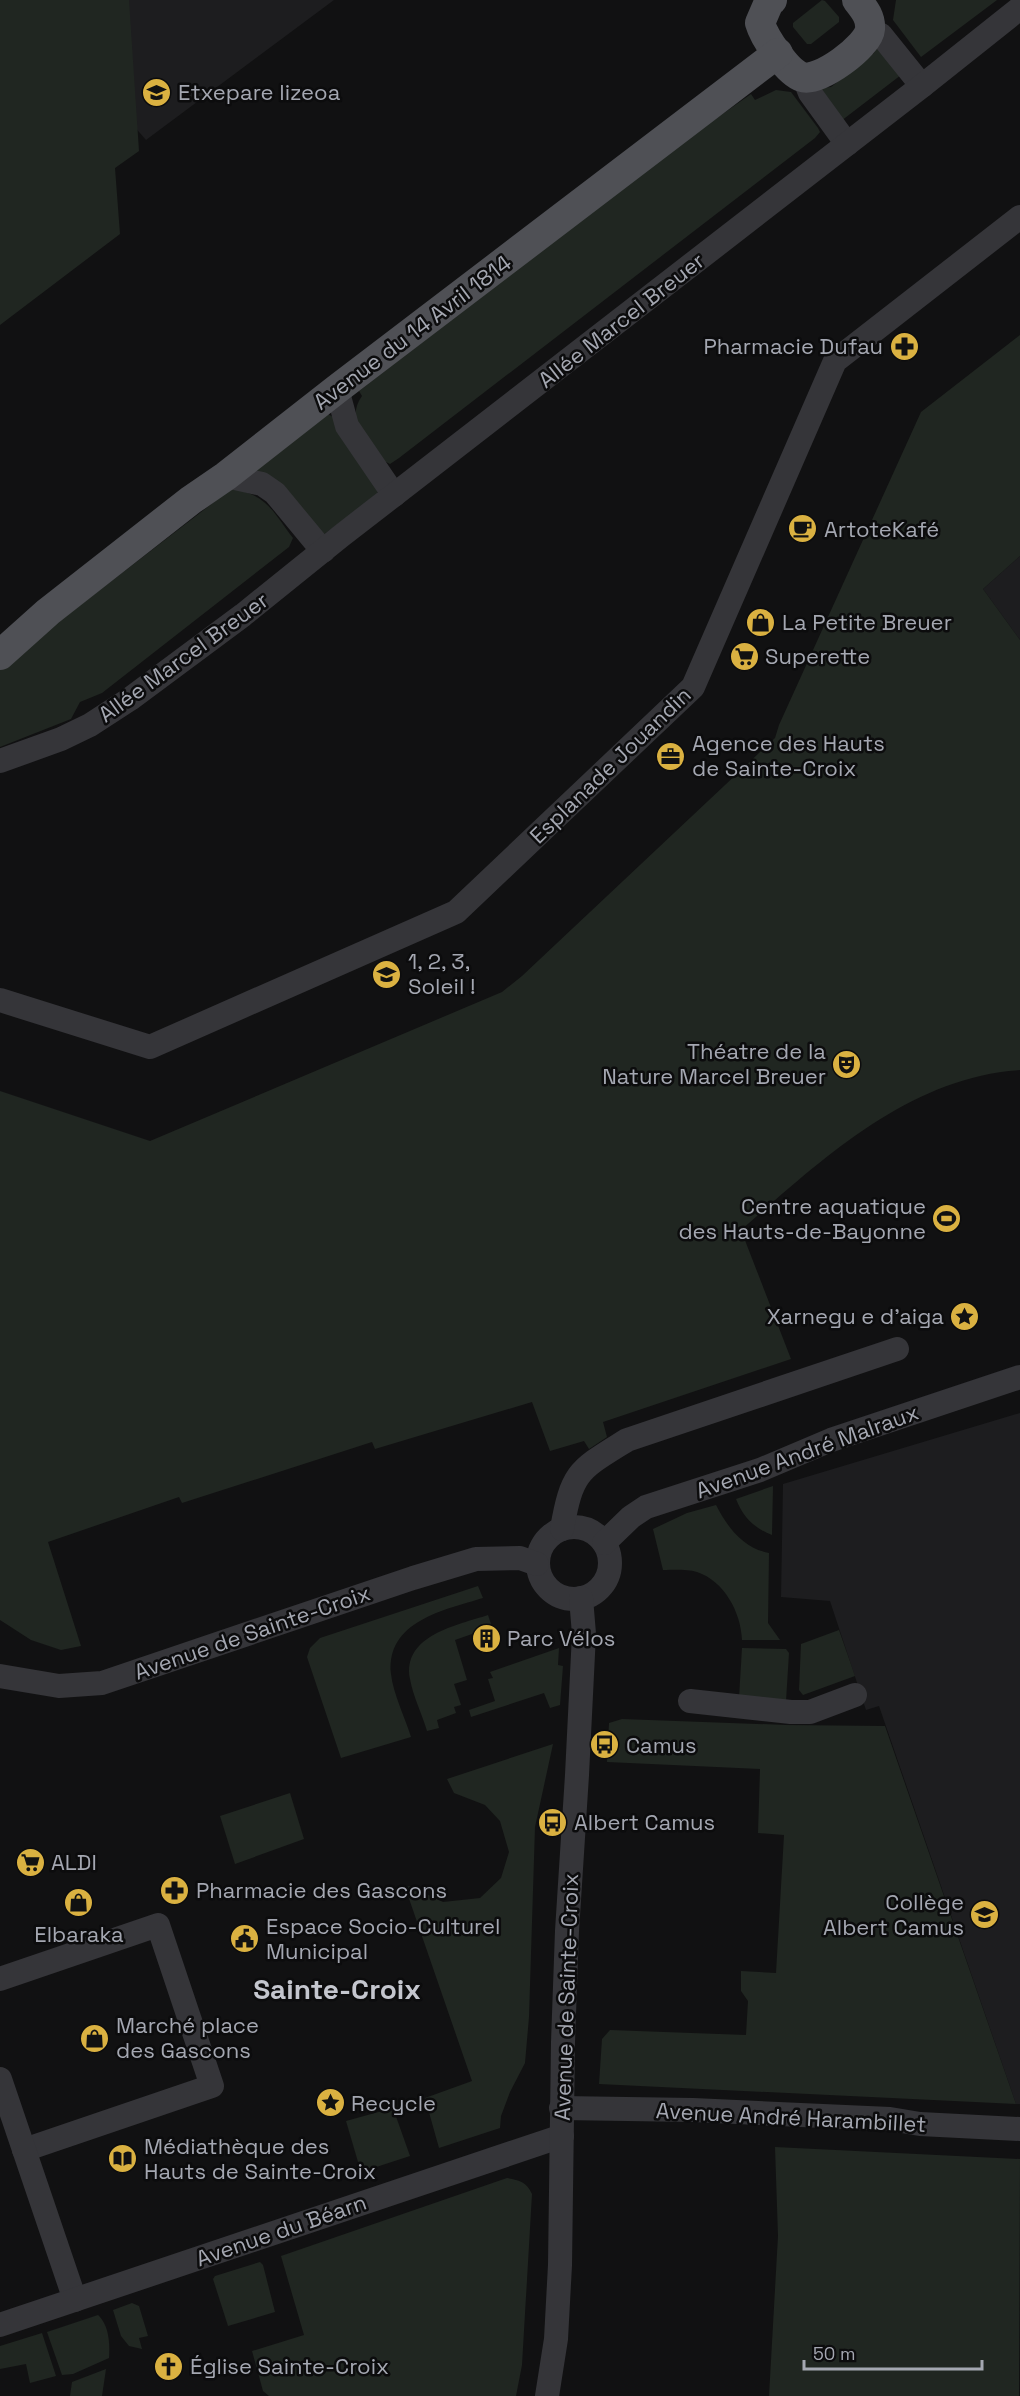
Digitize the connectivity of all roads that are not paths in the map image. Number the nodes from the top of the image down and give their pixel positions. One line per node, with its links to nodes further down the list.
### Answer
1 (772, 0): 5 (main road)
2 (857, 0): 4 (main road)
3 (1020, 8): 7 (street, Allée Marcel Breuer)
4 (870, 30): 6 (main road); 7 (street)
5 (778, 53): 6 (main road); 10 (main road, Avenue du 14 Avril 1814)
6 (804, 78): 8 (street)
7 (922, 86): 8 (street, Allée Marcel Breuer)
8 (847, 144): 12 (street, Allée Marcel Breuer)
9 (1020, 217): 18 (street, Esplanade Jouandin)
10 (337, 389): 11 (main road, Avenue du 14 Avril 1814); 12 (street)
11 (226, 476): 13 (street); 14 (main road, Avenue du 14 Avril 1814)
12 (394, 495): 13 (street, Allée Marcel Breuer)
13 (323, 551): 17 (street, Allée Marcel Breuer)
14 (48, 612): 15 (main road, Avenue du 14 Avril 1814); 16 (main road, Avenue du 14 Avril 1814)
15 (0, 640)
16 (0, 655)
17 (0, 760)
18 (0, 1000)
19 (897, 1349): 21 (street)
20 (1020, 1377): 22 (street, Avenue André Malraux)
21 (561, 1528): 22 (street); 23 (street)
22 (604, 1543): 24 (street)
23 (537, 1564): 24 (street); 25 (street, Avenue de Sainte-Croix)
24 (581, 1599): 30 (street, Avenue de Sainte-Croix)
25 (0, 1676)
26 (855, 1695): 27 (street)
27 (690, 1701)
28 (0, 1979): 33 (street)
29 (0, 2079): 33 (street)
30 (561, 2108): 31 (street, Avenue André Harambillet); 32 (street, Avenue de Sainte-Croix)
31 (1020, 2129)
32 (562, 2136): 34 (street, Avenue du Béarn); 36 (street, Avenue de Sainte-Croix)
33 (24, 2150): 34 (street)
34 (75, 2300): 35 (street, Avenue du Béarn)
35 (0, 2325)
36 (547, 2396)

